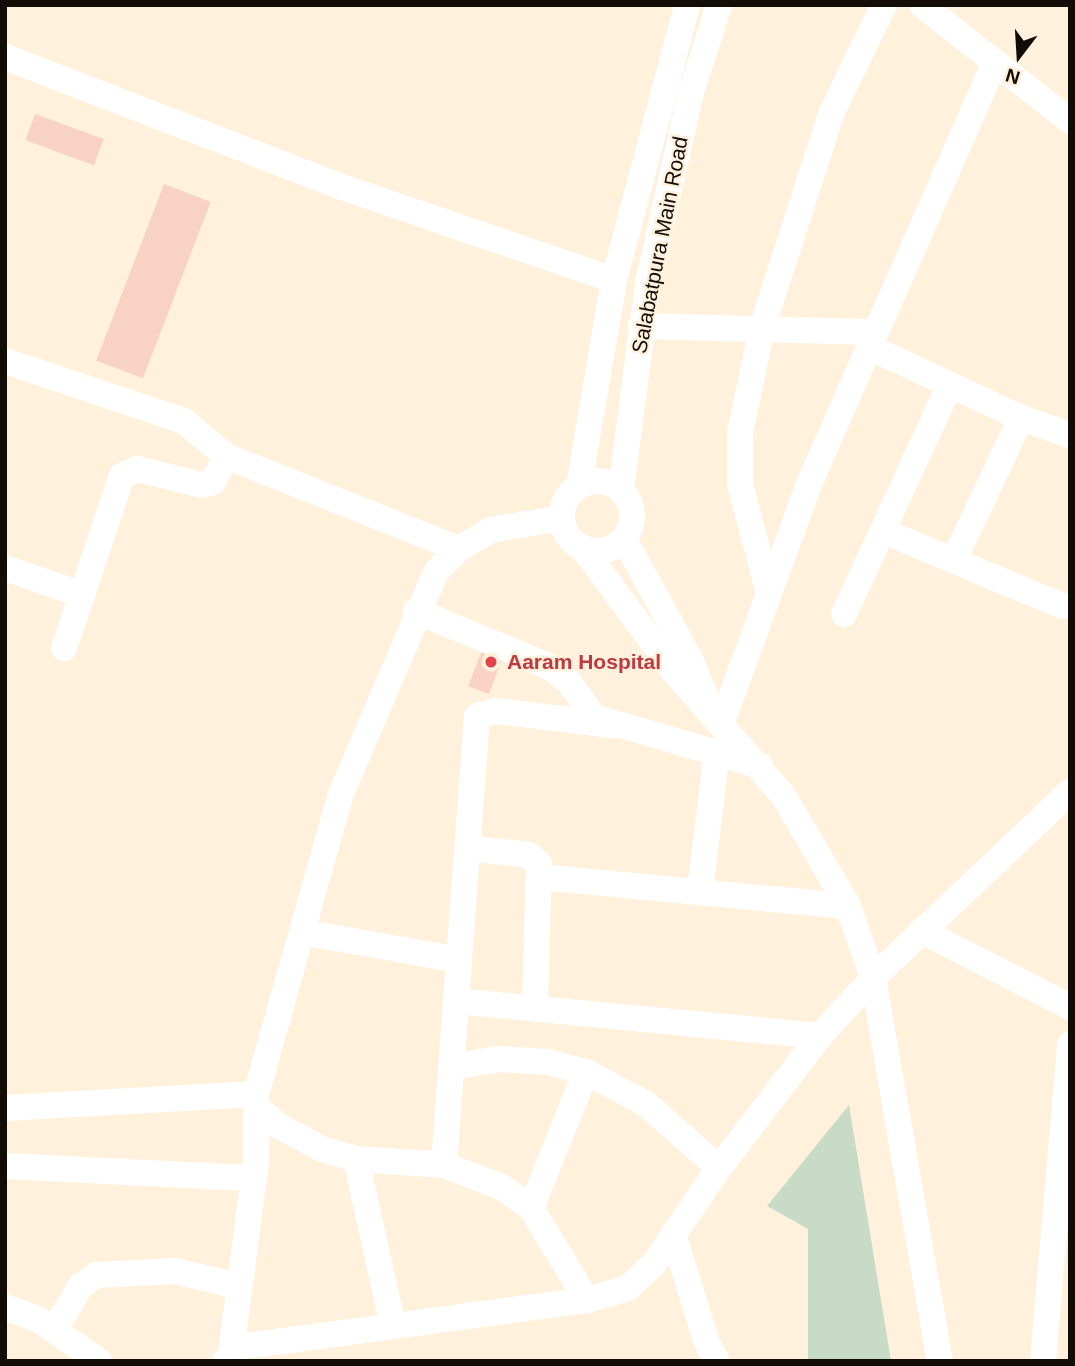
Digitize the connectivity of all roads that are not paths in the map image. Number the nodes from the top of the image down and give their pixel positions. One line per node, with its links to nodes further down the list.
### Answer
1 (687, 5): 8 (street, Salabatpura Main Road)
2 (719, 5): 9 (street, Salabatpura Main Road)
3 (884, 5): 10 (street)
4 (922, 5): 6 (street)
5 (5, 57): 8 (street)
6 (995, 62): 7 (street); 11 (street)
7 (1070, 121)
8 (614, 280): 17 (street, Salabatpura Main Road)
9 (641, 326): 10 (street); 18 (street, Salabatpura Main Road)
10 (762, 328): 11 (street); 26 (street)
11 (872, 339): 13 (street); 26 (street)
12 (5, 361): 16 (street)
13 (950, 385): 14 (street); 20 (street)
14 (1021, 418): 15 (street); 24 (street)
15 (1070, 435)
16 (226, 456): 23 (street); 27 (street)
17 (579, 485): 18 (street); 19 (street)
18 (621, 489): 21 (street)
19 (562, 517): 22 (street); 23 (street)
20 (883, 531): 24 (street); 30 (street)
21 (624, 539): 22 (street); 32 (street)
22 (583, 548): 32 (street)
23 (459, 549): 29 (street)
24 (954, 560): 28 (street)
25 (5, 568): 27 (street)
26 (768, 590): 32 (street)
27 (82, 595): 31 (street)
28 (1062, 606)
29 (415, 611): 33 (street); 42 (street)
30 (844, 614)
31 (64, 648)
32 (715, 714): 35 (street)
33 (612, 725): 34 (street); 37 (street)
34 (717, 752): 35 (street); 39 (street)
35 (761, 767): 40 (street)
36 (1070, 793): 41 (street)
37 (467, 848): 38 (street); 43 (street)
38 (539, 877): 39 (street); 47 (street)
39 (700, 890): 40 (street)
40 (848, 906): 44 (street)
41 (922, 931): 44 (street); 46 (street)
42 (302, 932): 43 (street); 52 (street)
43 (459, 960): 45 (street)
44 (873, 978): 48 (street); 70 (street)
45 (456, 1001): 47 (street); 50 (street)
46 (1070, 1007)
47 (535, 1009): 48 (street)
48 (820, 1036): 58 (street)
49 (1070, 1044): 53 (street)
50 (453, 1068): 51 (street); 56 (street)
51 (586, 1072): 58 (street); 60 (street)
52 (256, 1100): 54 (street); 55 (street); 59 (street)
53 (1067, 1105): 71 (street)
54 (5, 1108)
55 (356, 1159): 56 (street); 65 (street)
56 (444, 1165): 60 (street)
57 (5, 1166): 59 (street)
58 (719, 1168): 61 (street)
59 (254, 1178): 62 (street)
60 (531, 1208): 63 (street)
61 (673, 1234): 63 (street); 69 (street)
62 (238, 1286): 66 (street); 67 (street)
63 (587, 1300): 65 (street)
64 (5, 1307): 66 (street)
65 (393, 1326): 67 (street)
66 (54, 1330): 68 (street)
67 (228, 1357)
68 (99, 1361)
69 (717, 1361)
70 (940, 1361)
71 (1043, 1361)

